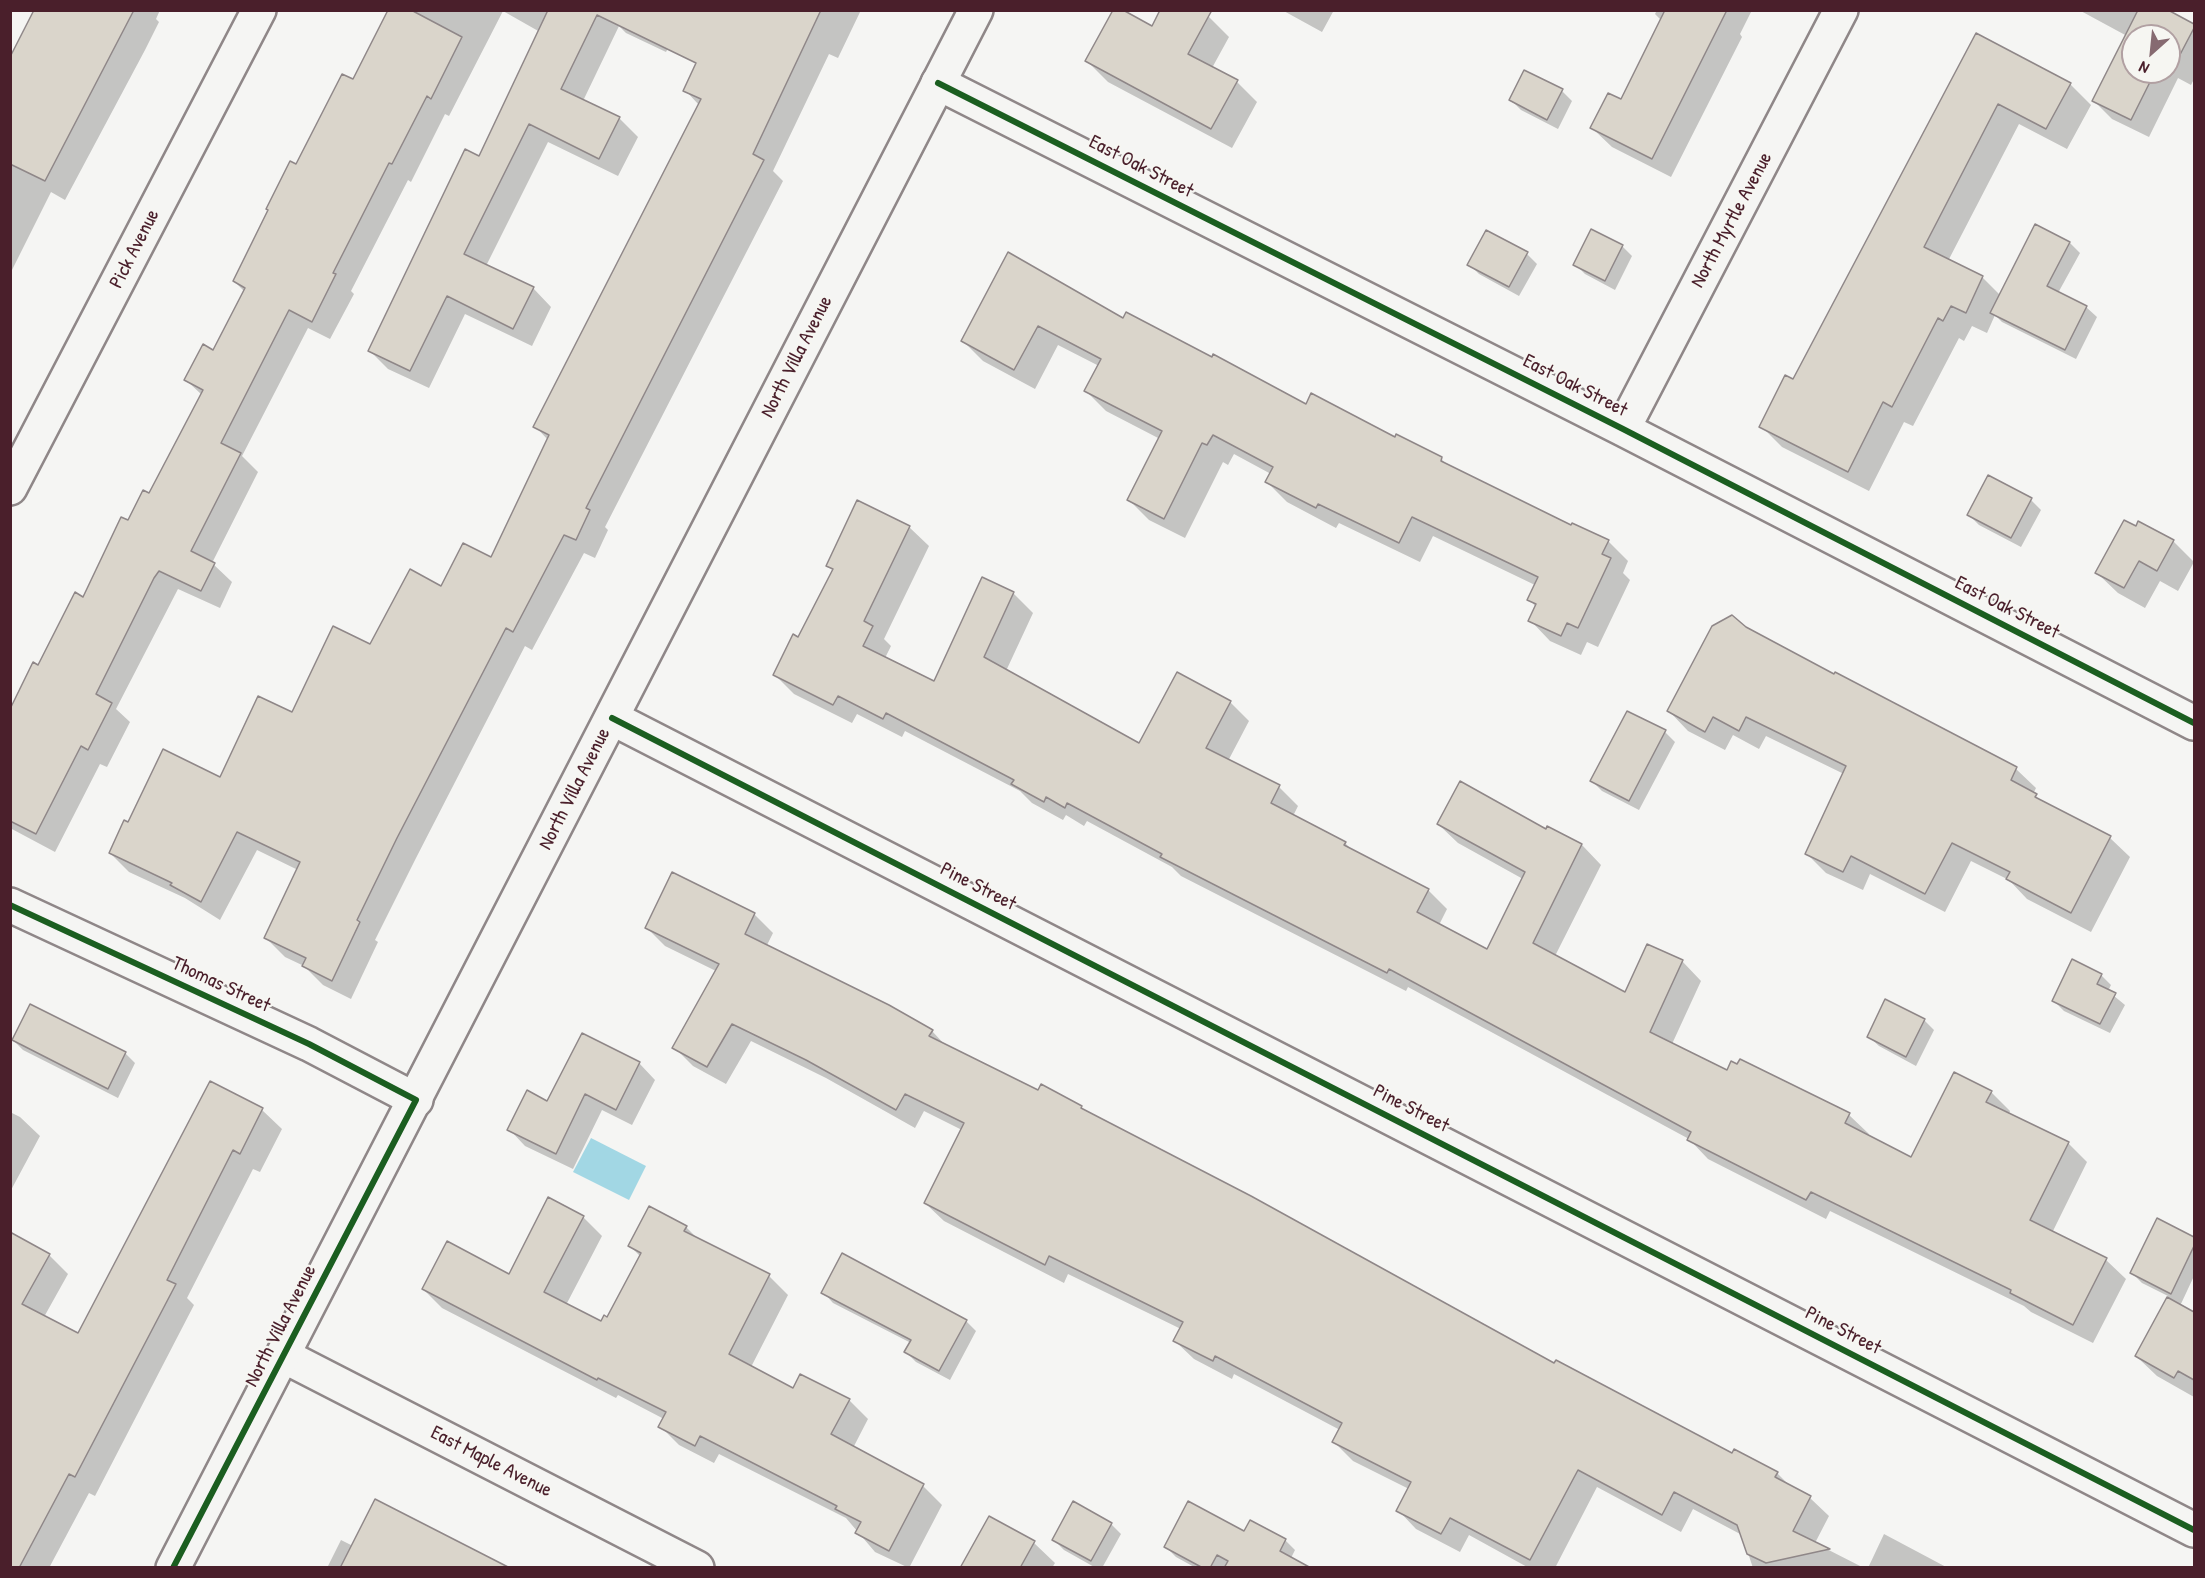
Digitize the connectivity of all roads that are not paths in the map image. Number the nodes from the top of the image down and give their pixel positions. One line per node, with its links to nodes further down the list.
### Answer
1 (259, 10): 6 (street, Pick Avenue)
2 (976, 10): 4 (street, North Villa Avenue)
3 (1841, 10): 5 (street, North Myrtle Avenue)
4 (938, 83): 5 (street, East Oak Street); 7 (street, North Villa Avenue)
5 (1623, 429): 8 (street, East Oak Street)
6 (10, 488)
7 (612, 718): 10 (street, North Villa Avenue); 12 (street, Pine Street)
8 (2194, 723)
9 (10, 905): 10 (street, Thomas Street)
10 (416, 1100): 11 (street, North Villa Avenue)
11 (284, 1356): 13 (street, North Villa Avenue); 14 (street, East Maple Avenue)
12 (2194, 1530)
13 (173, 1568)
14 (697, 1568)

